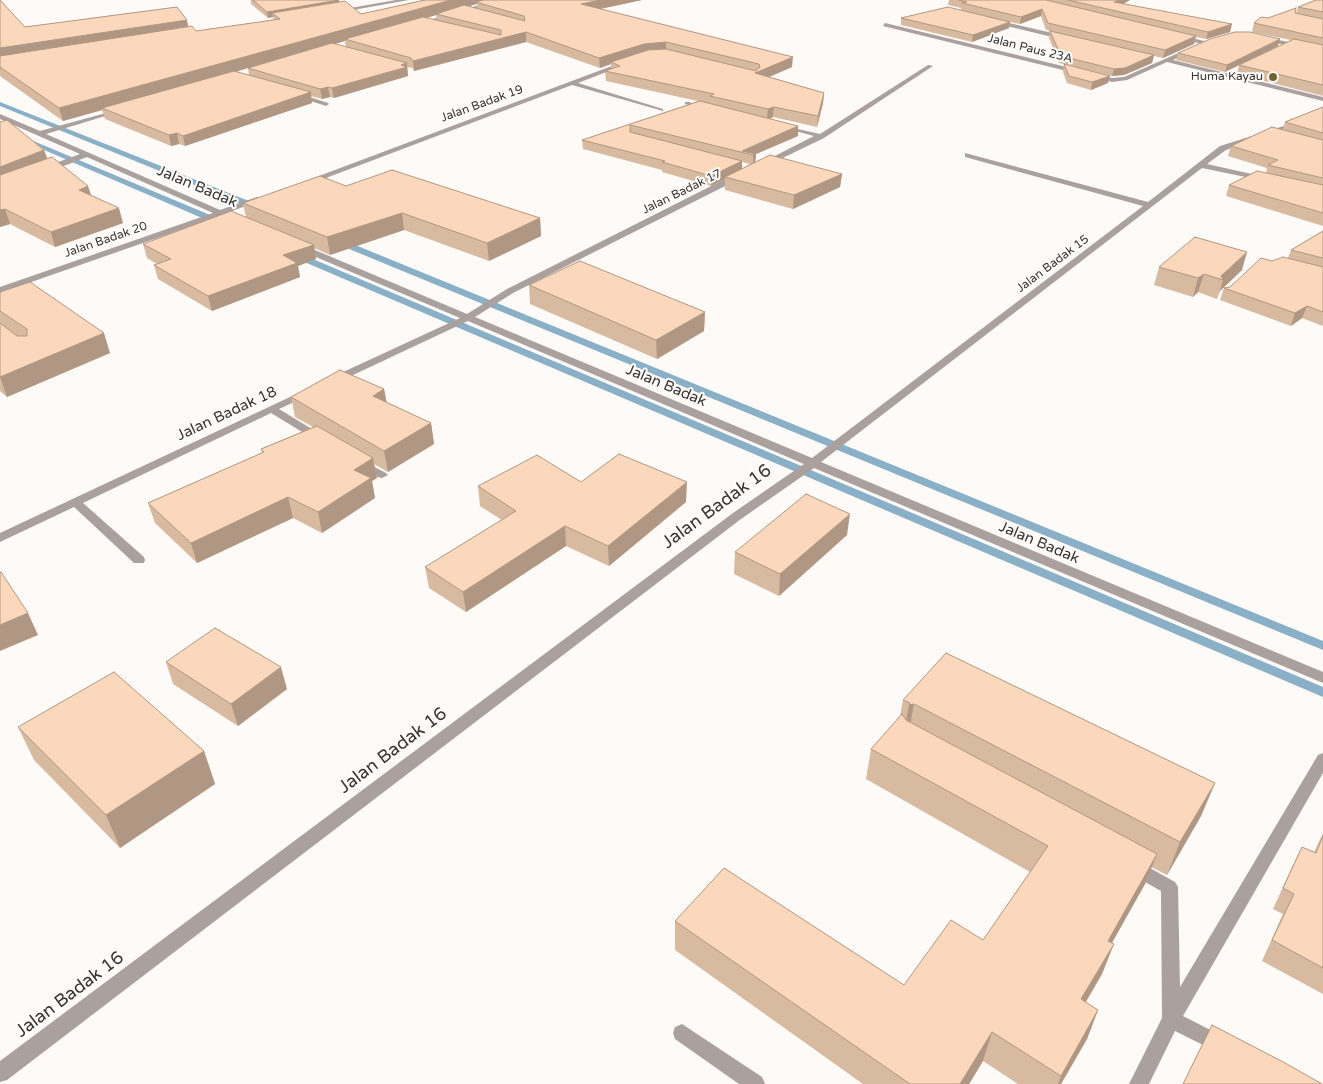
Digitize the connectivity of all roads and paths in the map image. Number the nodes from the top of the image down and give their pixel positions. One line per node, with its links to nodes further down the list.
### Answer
1 (406, 0): 4 (street)
2 (502, 0): 3 (street)
3 (464, 10): 5 (street); 7 (street)
4 (329, 12)
5 (481, 15)
6 (981, 19): 13 (street)
7 (425, 23): 8 (street); 9 (street)
8 (416, 25)
9 (434, 25)
10 (885, 25): 20 (street, Jalan Paus 23A)
11 (1169, 34): 15 (street)
12 (1257, 37): 16 (street)
13 (1074, 40)
14 (1215, 40): 15 (street, Jalan Paus 23A)
15 (1206, 43): 20 (street, Jalan Paus 23A)
16 (1290, 44): 17 (street); 18 (street)
17 (1282, 48)
18 (1323, 51)
19 (1149, 57): 20 (street)
20 (1168, 61): 24 (street)
21 (630, 62): 25 (street, Jalan Badak 19)
22 (930, 66): 38 (street)
23 (1234, 72): 24 (street)
24 (1226, 75): 27 (street)
25 (571, 83): 31 (street); 47 (street, Jalan Badak 19)
26 (291, 93): 29 (street)
27 (1323, 99)
28 (687, 103): 32 (street)
29 (326, 104)
30 (125, 109): 36 (street)
31 (661, 110)
32 (715, 110)
33 (1323, 110): 37 (street, Jalan Badak 15)
34 (0, 116): 36 (street, Jalan Badak)
35 (773, 124): 38 (street)
36 (40, 133): 40 (street, Jalan Badak)
37 (1270, 133): 39 (street); 42 (street, Jalan Badak 15)
38 (820, 136): 43 (street)
39 (1287, 138)
40 (85, 155): 44 (street); 50 (street, Jalan Badak)
41 (968, 155): 49 (street)
42 (1201, 166): 46 (street); 49 (street, Jalan Badak 15)
43 (754, 169)
44 (38, 173)
45 (745, 173): 54 (street, Jalan Badak 17)
46 (1267, 180)
47 (294, 186)
48 (266, 197): 50 (street)
49 (1150, 204): 58 (street, Jalan Badak 15)
50 (221, 214): 51 (street, Jalan Badak); 53 (street, Jalan Badak 20)
51 (248, 226)
52 (285, 241): 54 (street, Jalan Badak)
53 (0, 290)
54 (467, 318): 55 (street, Jalan Badak 18); 58 (street, Jalan Badak)
55 (271, 409): 56 (street); 60 (street, Jalan Badak 18)
56 (331, 445)
57 (348, 455): 59 (street)
58 (812, 464): 63 (street, Jalan Badak); 69 (street, Jalan Badak 16)
59 (382, 475)
60 (75, 502): 61 (street, Jalan Badak 18); 62 (street)
61 (0, 538)
62 (138, 560)
63 (1323, 678)
64 (1323, 759): 66 (street)
65 (1117, 858): 66 (street)
66 (1171, 1019): 68 (street); 71 (street)
67 (682, 1033): 70 (street)
68 (1232, 1051)
69 (0, 1073)
70 (755, 1084)
71 (1138, 1084)

